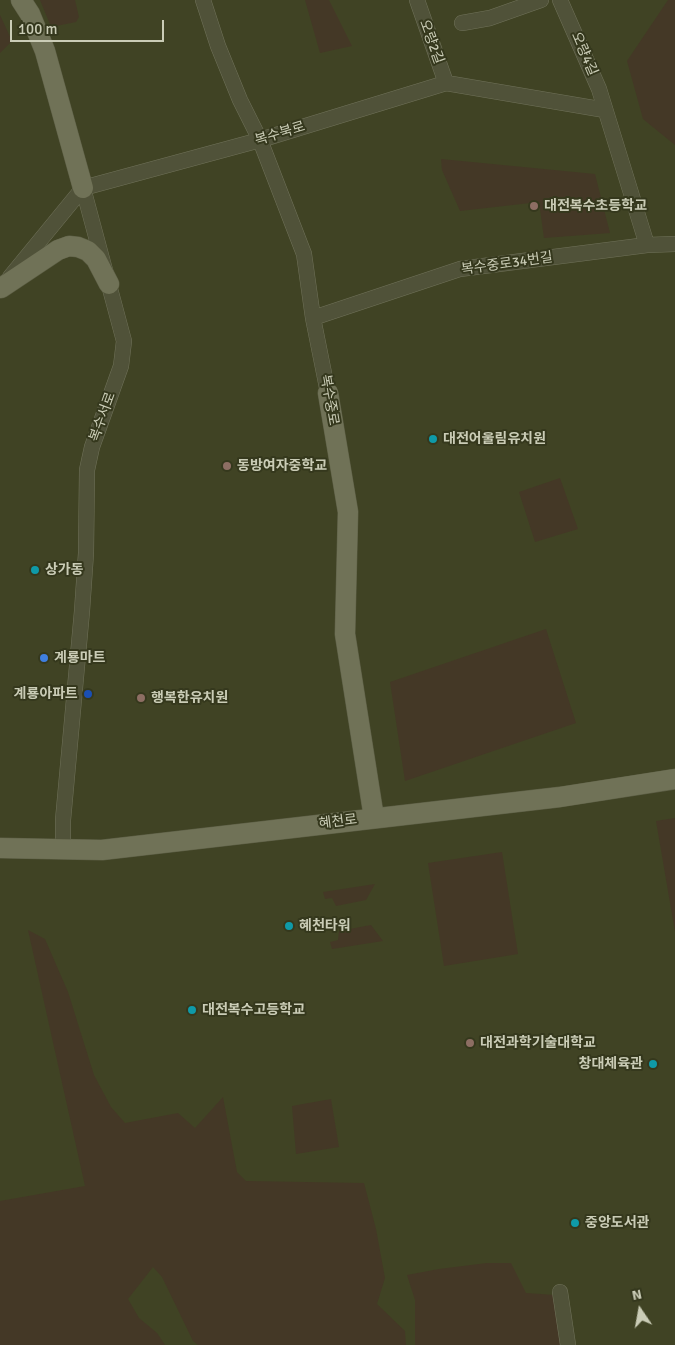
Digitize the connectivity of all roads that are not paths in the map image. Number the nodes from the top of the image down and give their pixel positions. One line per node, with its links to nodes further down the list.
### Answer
1 (22, 0): 10 (main road, 복수서로)
2 (203, 0): 9 (street, 복수중로)
3 (417, 0): 7 (street, 오량2길)
4 (541, 0): 6 (street)
5 (560, 0): 8 (street, 오량4길)
6 (462, 23)
7 (446, 84): 8 (street, 복수북로); 9 (street, 복수북로)
8 (605, 110): 12 (street)
9 (260, 140): 10 (street, 복수북로); 15 (street, 복수중로)
10 (83, 188): 13 (street, 복수서로); 14 (street)
11 (675, 244): 12 (street, 복수중로34번길)
12 (647, 245): 15 (street, 복수중로34번길)
13 (109, 284): 14 (main road); 20 (street, 복수서로)
14 (0, 288)
15 (313, 318): 16 (street, 복수중로)
16 (328, 393): 18 (main road, 복수중로)
17 (675, 779): 18 (main road, 혜천로)
18 (374, 818): 20 (main road, 혜천로)
19 (0, 848): 20 (main road, 혜천로)
20 (63, 849)
21 (560, 1292): 22 (street)
22 (568, 1345)

